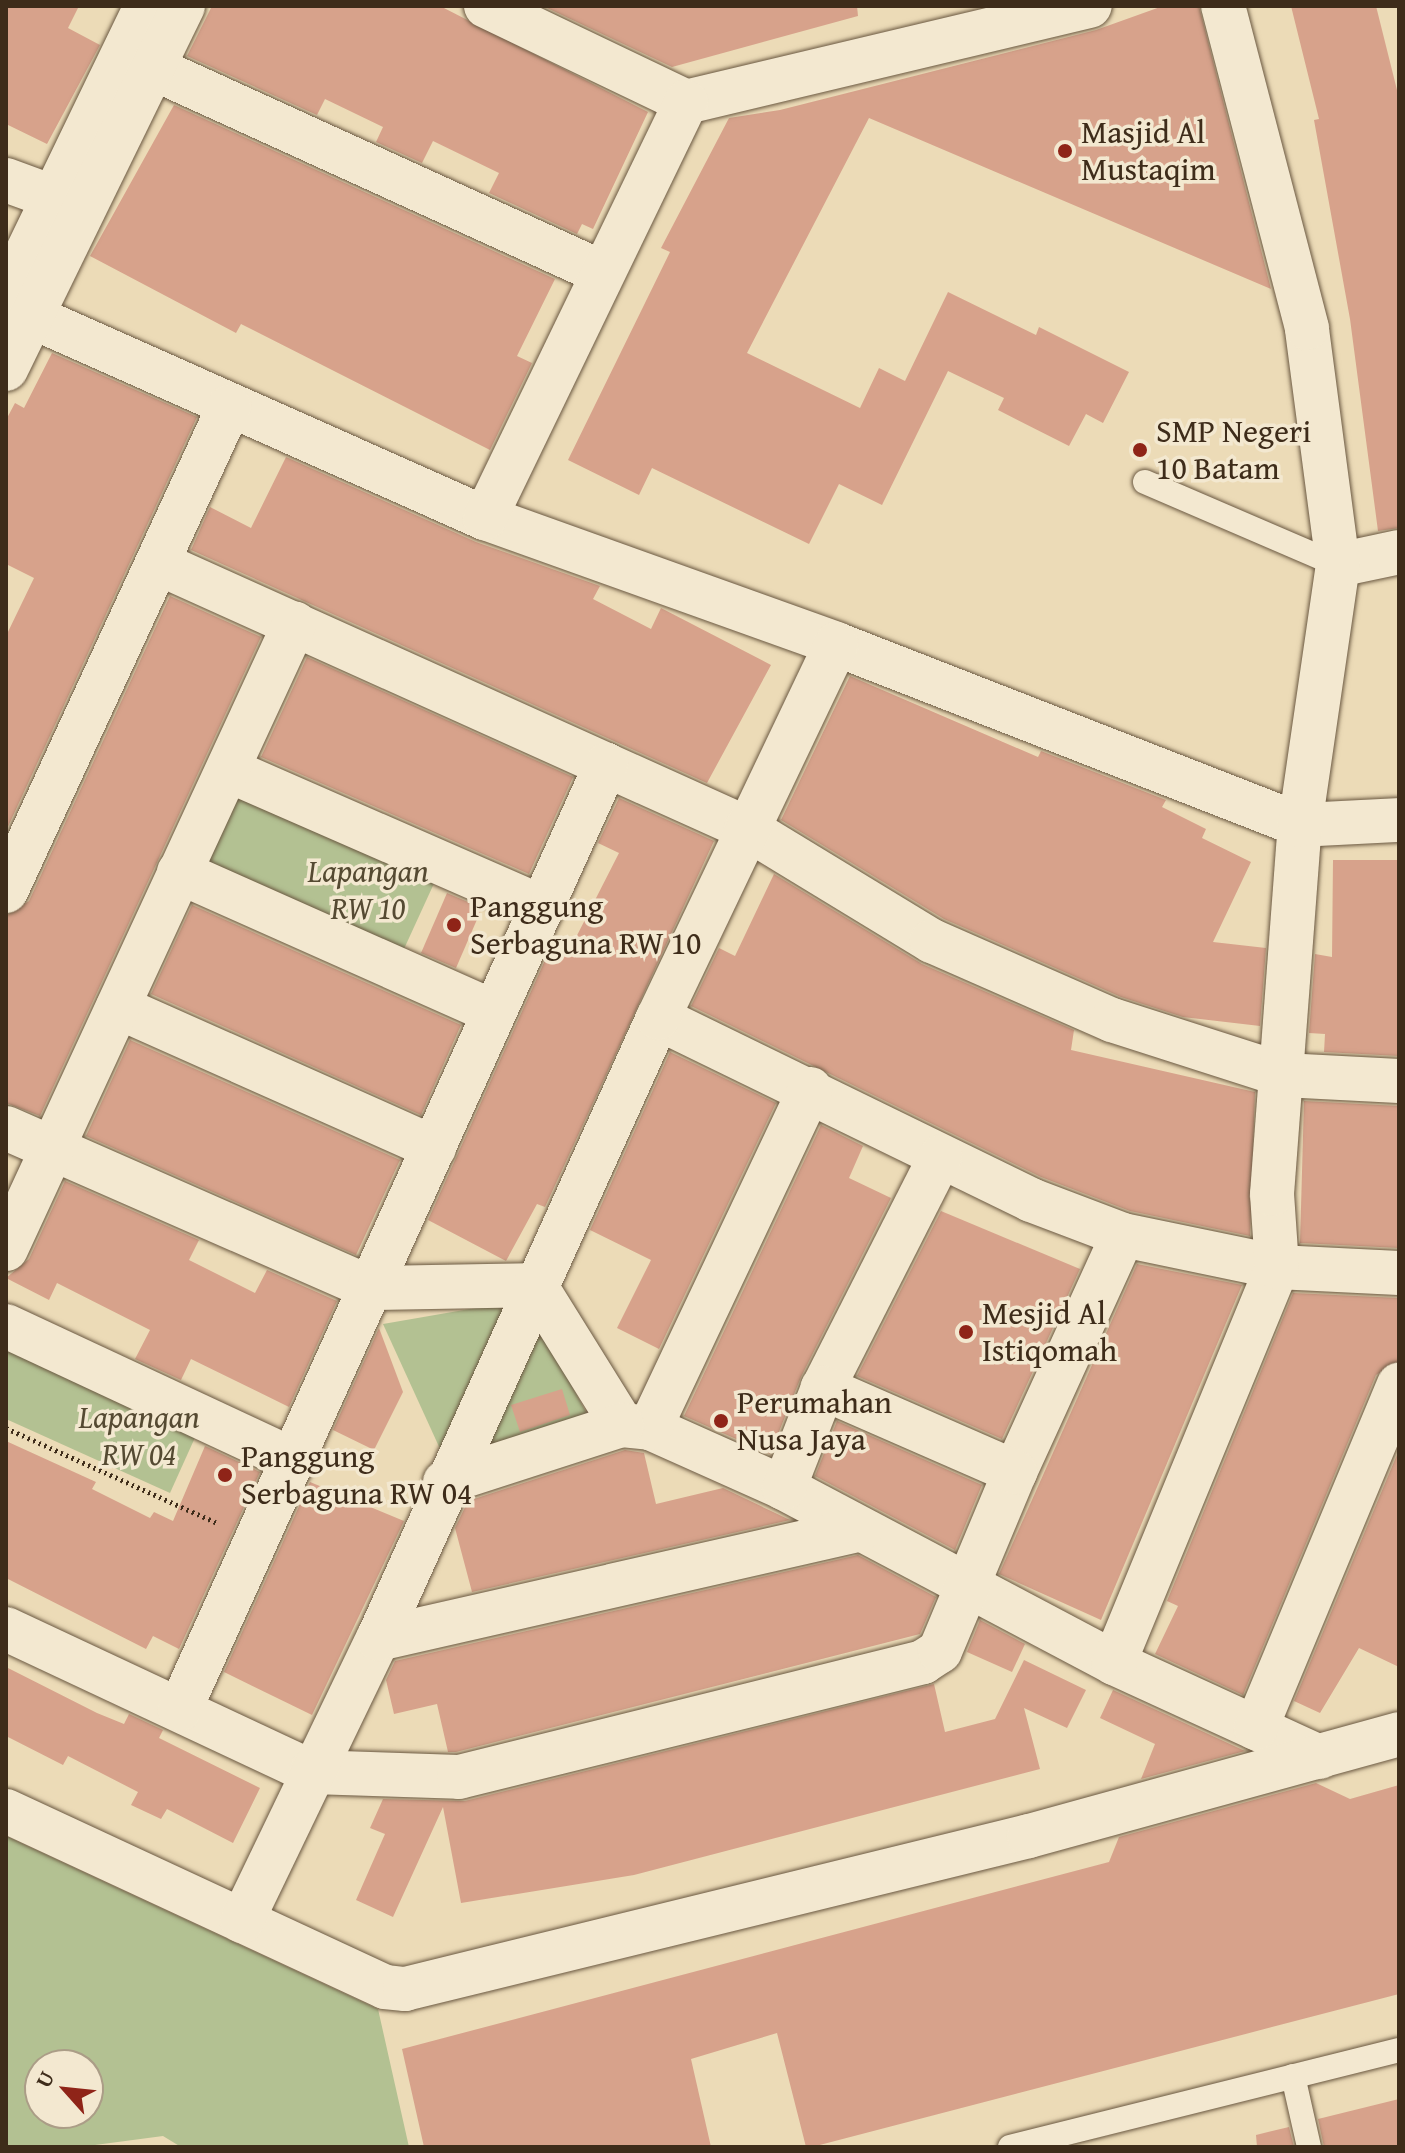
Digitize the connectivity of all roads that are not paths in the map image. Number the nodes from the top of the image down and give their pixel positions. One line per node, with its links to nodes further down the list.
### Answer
1 (146, 6): 10 (street)
2 (183, 6): 7 (street)
3 (486, 6): 8 (street)
4 (1090, 6): 6 (street)
5 (1223, 6): 19 (street)
6 (971, 22): 8 (street)
7 (153, 68): 10 (street); 11 (street)
8 (686, 102): 11 (street)
9 (6, 180): 10 (street)
10 (62, 219): 12 (street)
11 (603, 273): 16 (street)
12 (19, 306): 13 (street); 14 (street)
13 (6, 369)
14 (229, 407): 16 (street); 18 (street)
15 (1145, 482): 19 (lane)
16 (485, 518): 21 (street)
17 (1399, 552): 19 (street)
18 (158, 563): 20 (street); 28 (street)
19 (1338, 565): 25 (street)
20 (295, 623): 22 (street); 23 (street)
21 (836, 644): 25 (street); 26 (street)
22 (606, 765): 26 (street); 29 (street)
23 (228, 770): 27 (street); 29 (street)
24 (1399, 820): 25 (street)
25 (1300, 825): 33 (street)
26 (746, 828): 32 (street); 33 (street)
27 (179, 872): 30 (street); 31 (street)
28 (6, 891)
29 (542, 907): 31 (street)
30 (118, 1007): 37 (street); 38 (street)
31 (493, 1012): 38 (street)
32 (658, 1018): 35 (street); 44 (street)
33 (1283, 1075): 34 (street); 42 (street)
34 (1399, 1081)
35 (810, 1089): 39 (street); 49 (street)
36 (6, 1128): 37 (street)
37 (50, 1148): 41 (street); 45 (street)
38 (434, 1148): 45 (street)
39 (940, 1157): 40 (street); 48 (street)
40 (1123, 1235): 42 (street); 51 (street)
41 (6, 1249)
42 (1277, 1267): 43 (street); 58 (street)
43 (1399, 1273)
44 (535, 1285): 45 (street); 49 (street); 52 (street)
45 (370, 1288): 50 (street)
46 (6, 1326): 50 (street)
47 (1399, 1385): 60 (street)
48 (823, 1388): 51 (street); 53 (street)
49 (636, 1426): 52 (street); 53 (street)
50 (294, 1460): 59 (street)
51 (1015, 1472): 55 (street)
52 (445, 1482): 57 (street)
53 (784, 1488): 54 (street)
54 (861, 1529): 55 (street); 57 (street)
55 (967, 1585): 58 (street); 63 (street)
56 (6, 1629): 59 (street)
57 (378, 1639): 63 (street)
58 (1114, 1663): 60 (street)
59 (180, 1709): 63 (street)
60 (1256, 1728): 62 (street)
61 (1399, 1734): 62 (street)
62 (1319, 1757): 65 (street)
63 (311, 1772): 65 (street)
64 (6, 1811): 65 (street)
65 (242, 1921)
66 (1399, 2050): 67 (lane)
67 (1293, 2076): 68 (lane); 69 (lane)
68 (1010, 2147)
69 (1309, 2147)

